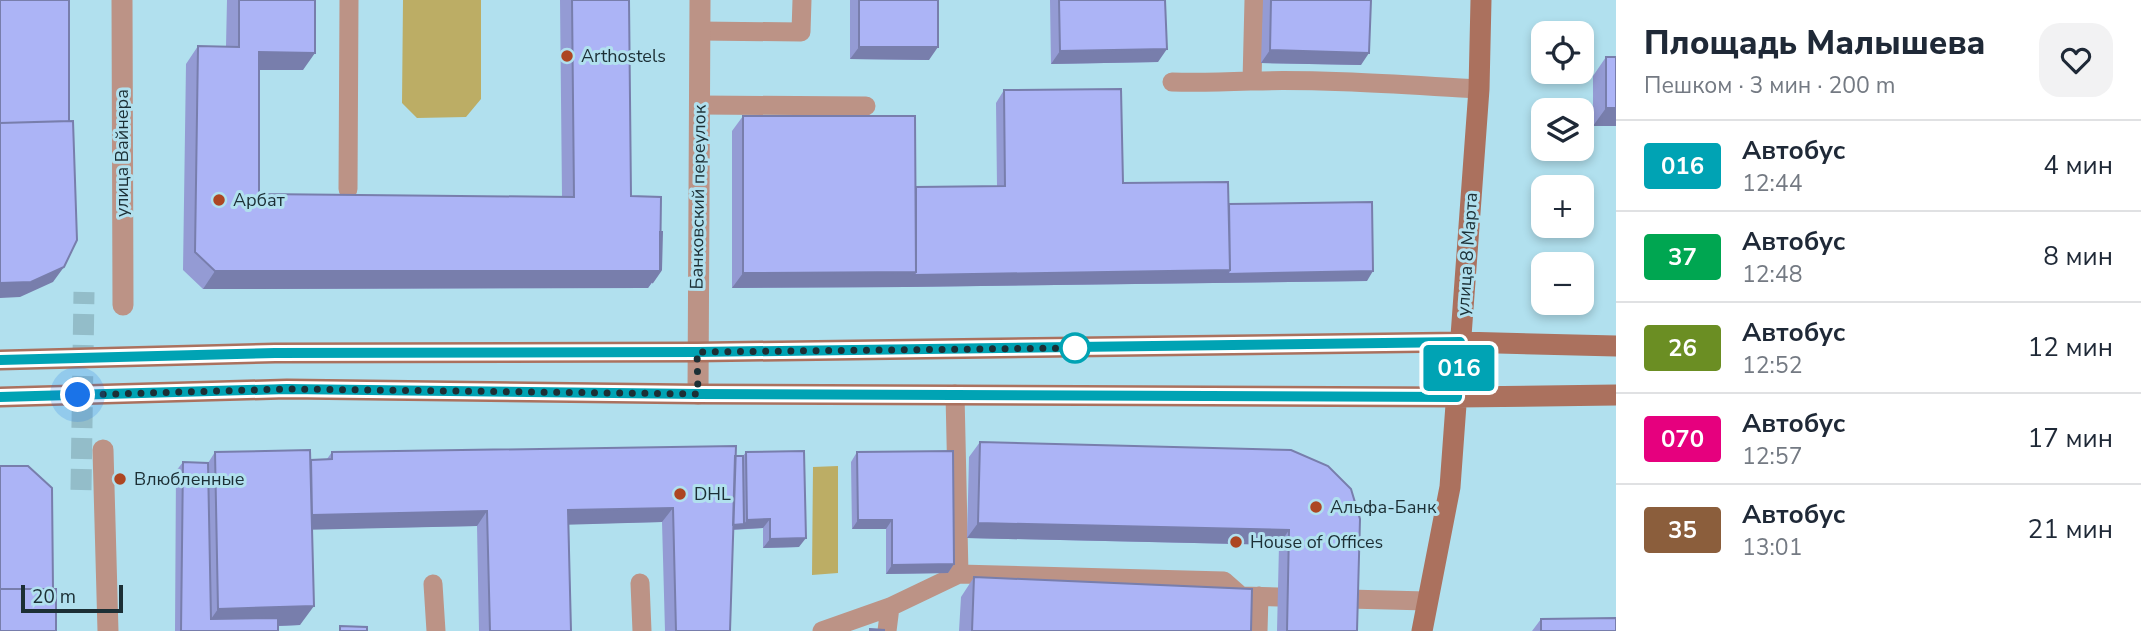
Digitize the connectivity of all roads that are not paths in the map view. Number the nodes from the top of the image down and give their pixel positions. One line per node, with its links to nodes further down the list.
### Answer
1 (122, 0): 14 (street, улица Вайнера)
2 (349, 0): 13 (lane)
3 (700, 0): 7 (street, Банковский переулок)
4 (802, 0): 7 (lane)
5 (1254, 0): 8 (lane)
6 (1480, 0): 10 (main road, улица 8 Марта)
7 (700, 31): 11 (street, Банковский переулок)
8 (1252, 81): 9 (lane); 10 (lane)
9 (1172, 82)
10 (1479, 89): 15 (main road, улица 8 Марта)
11 (700, 105): 12 (lane); 17 (street, Банковский переулок)
12 (866, 106)
13 (348, 189)
14 (123, 305)
15 (1460, 342): 16 (main road); 17 (main road); 23 (main road, улица 8 Марта)
16 (1616, 346)
17 (697, 352): 18 (main road); 19 (street, Банковский переулок)
18 (0, 360)
19 (698, 394): 20 (main road); 22 (main road)
20 (954, 394): 23 (main road); 25 (lane)
21 (1616, 395): 23 (main road)
22 (0, 397)
23 (1457, 397): 29 (main road, улица 8 Марта)
24 (103, 450): 31 (street)
25 (959, 574): 30 (lane); 36 (lane)
26 (640, 583): 33 (lane)
27 (433, 584): 32 (lane)
28 (1348, 599): 29 (lane)
29 (1427, 601): 37 (main road, улица 8 Марта)
30 (890, 607): 34 (lane); 35 (lane)
31 (108, 631)
32 (436, 631)
33 (642, 631)
34 (822, 631)
35 (887, 631)
36 (1258, 631)
37 (1422, 631)

